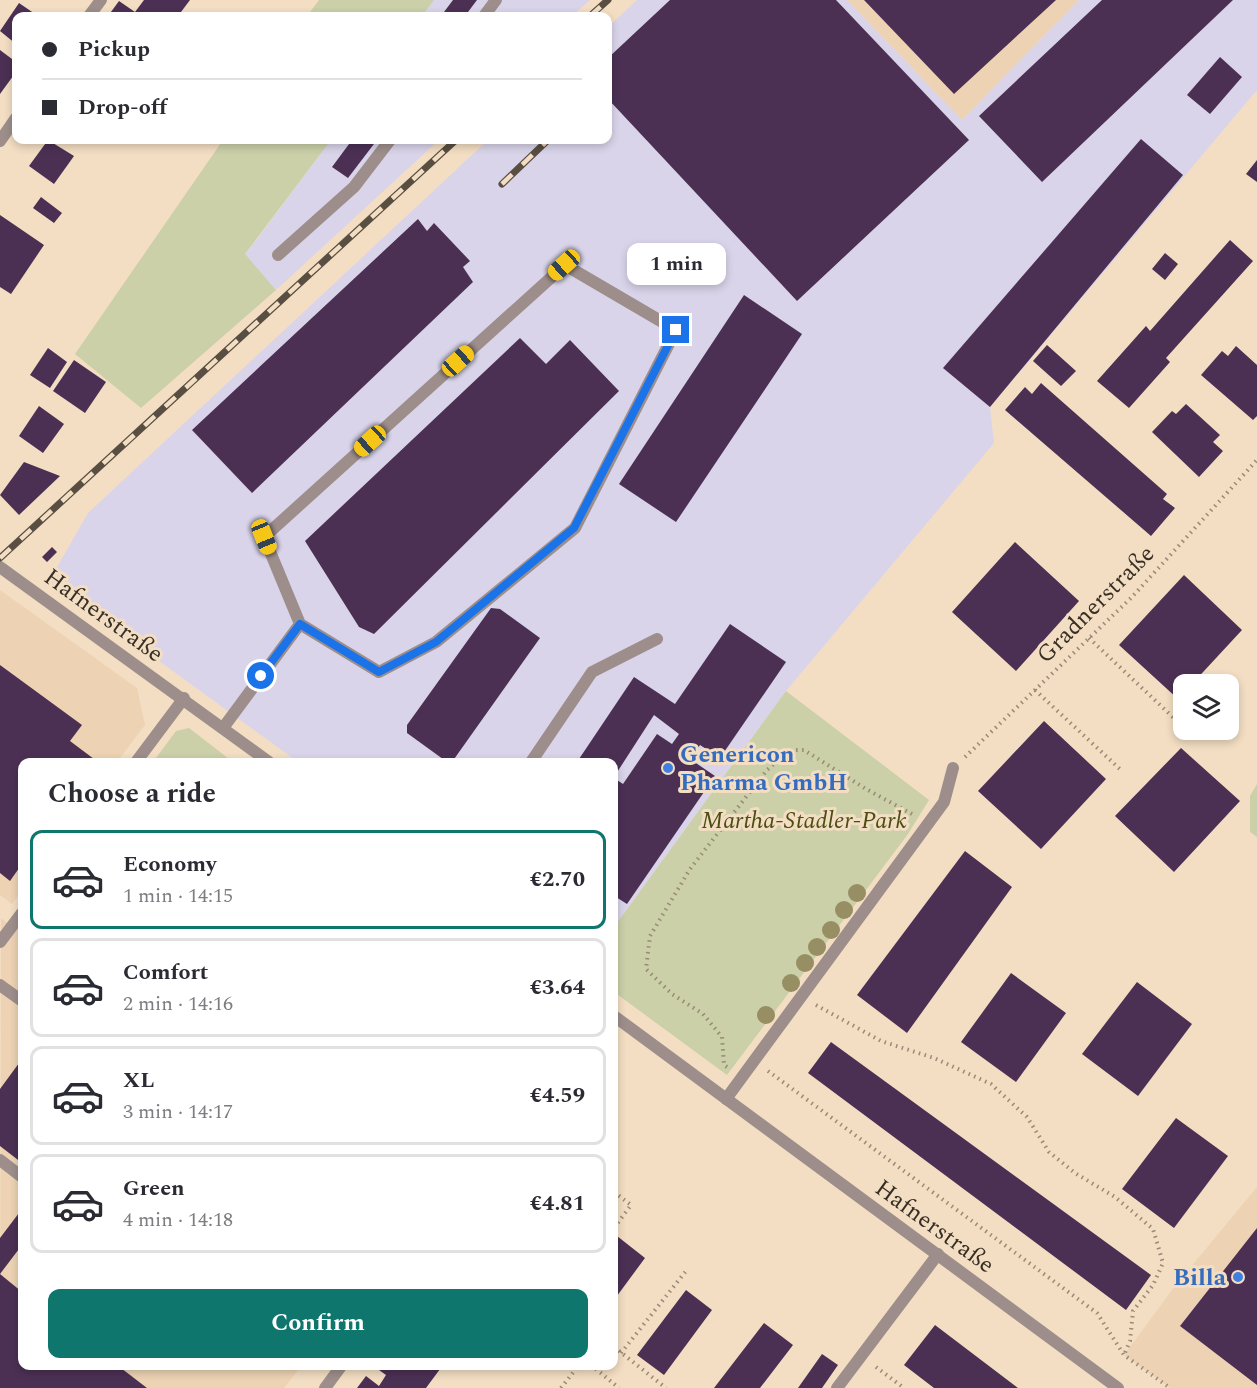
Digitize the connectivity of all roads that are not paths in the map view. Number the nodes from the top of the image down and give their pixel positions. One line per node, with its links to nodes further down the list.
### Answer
1 (12, 124): 2 (street)
2 (0, 141)
3 (387, 144): 4 (street)
4 (278, 255)
5 (0, 567): 8 (street, Hafnerstraße)
6 (300, 624): 6 (street); 9 (street)
7 (657, 639): 12 (street)
8 (183, 698): 9 (street, Hafnerstraße); 10 (street)
9 (223, 728): 11 (street, Hafnerstraße)
10 (138, 758)
11 (263, 758)
12 (534, 758)
13 (953, 768): 19 (street)
14 (18, 919): 15 (street)
15 (0, 942)
16 (0, 985): 17 (street)
17 (18, 998)
18 (618, 1019): 19 (street, Hafnerstraße)
19 (726, 1099): 22 (street, Hafnerstraße)
20 (0, 1160): 21 (street)
21 (18, 1174)
22 (938, 1254): 25 (street); 26 (street, Hafnerstraße)
23 (338, 1370): 24 (street)
24 (325, 1388)
25 (837, 1388)
26 (1118, 1388)

